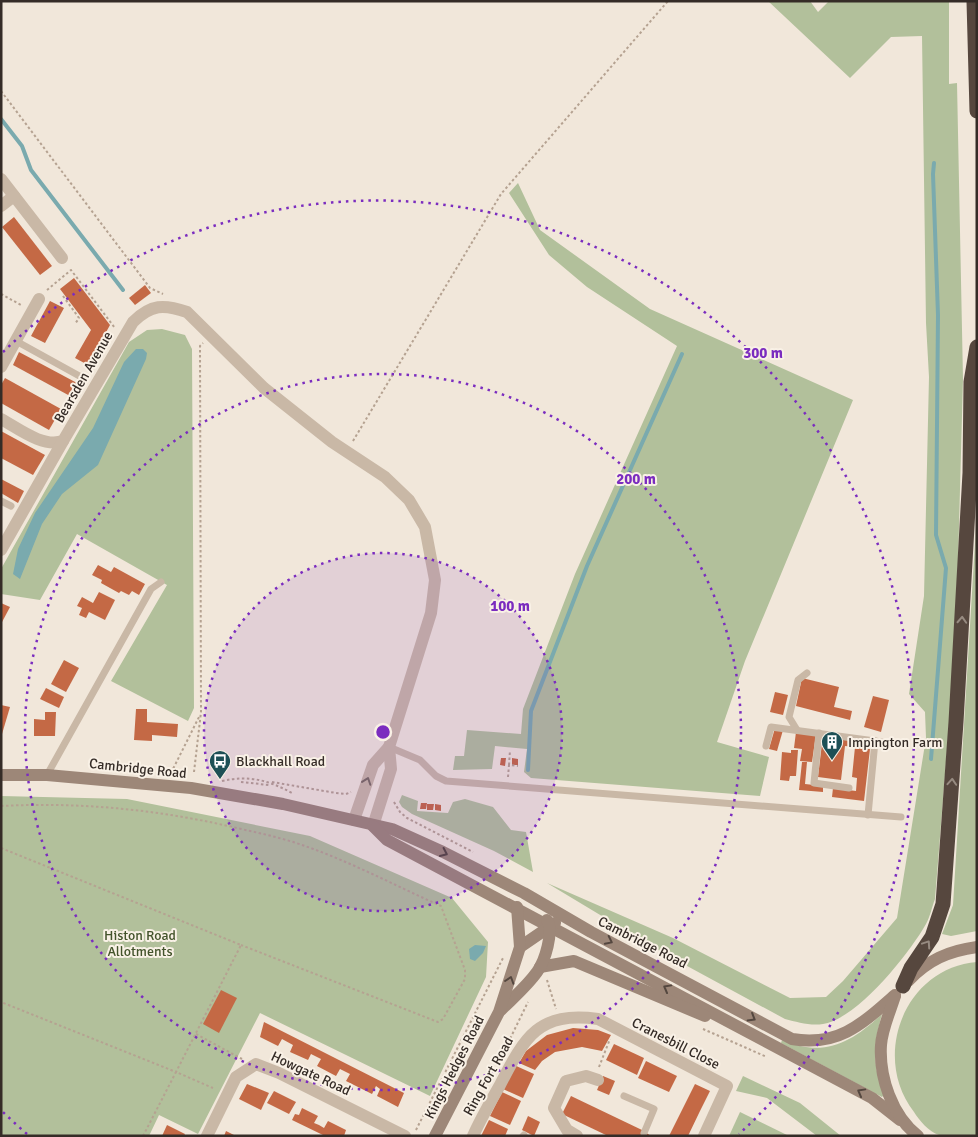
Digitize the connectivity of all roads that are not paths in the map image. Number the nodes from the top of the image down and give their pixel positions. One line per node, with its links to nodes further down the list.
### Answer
1 (974, 1): 2 (highway)
2 (977, 110)
3 (1, 179): 4 (street)
4 (14, 196): 5 (street); 6 (street)
5 (1, 206)
6 (62, 258)
7 (39, 300): 8 (street)
8 (16, 340): 10 (street); 11 (lane)
9 (977, 347): 39 (highway, one-way to 9)
10 (1, 367)
11 (82, 378)
12 (1, 419): 13 (street, Bearsden Avenue)
13 (63, 440): 16 (street); 24 (street, Bearsden Avenue)
14 (1, 501): 15 (lane)
15 (11, 506)
16 (1, 550)
17 (161, 582): 26 (lane)
18 (807, 673): 19 (lane)
19 (797, 730): 20 (lane); 23 (lane)
20 (819, 733): 21 (lane); 27 (lane)
21 (875, 742): 22 (lane); 28 (lane)
22 (893, 744)
23 (766, 746)
24 (390, 748): 28 (lane); 30 (street, one-way to 24); 31 (street)
25 (1, 775): 26 (main road, Cambridge Road)
26 (47, 775): 30 (main road, Cambridge Road)
27 (849, 788)
28 (868, 815): 29 (lane)
29 (901, 817)
30 (354, 820): 31 (main road, Cambridge Road)
31 (373, 826): 32 (main road, Cambridge Road, one-way to 32); 33 (main road, Cambridge Road)
32 (524, 893): 34 (main road, Cambridge Road); 35 (main road)
33 (517, 907): 35 (main road, Cambridge Road); 36 (main road, Kings Hedges Road)
34 (566, 918): 35 (main road); 39 (main road, Cambridge Road, one-way to 39)
35 (550, 925): 36 (main road); 38 (main road, Kings Hedges Road); 42 (main road, Cambridge Road, one-way to 35)
36 (520, 947): 40 (main road, Kings Hedges Road, one-way to 36)
37 (977, 947): 39 (main road, Cambridge Road)
38 (540, 974): 40 (main road, Kings Hedges Road); 42 (main road, Cambridge Road)
39 (899, 990): 45 (main road)
40 (499, 1012): 49 (main road, Kings Hedges Road)
41 (558, 1019): 50 (street, Ring Fort Road); 52 (street, Cranesbill Close)
42 (741, 1028): 45 (main road, Cambridge Road, one-way to 42)
43 (596, 1080): 51 (street)
44 (624, 1096): 46 (lane)
45 (900, 1120): 53 (main road, Cambridge Road)
46 (644, 1133)
47 (207, 1136): 48 (street, Howgate Road)
48 (405, 1136)
49 (435, 1136)
50 (473, 1136)
51 (577, 1136)
52 (704, 1136)
53 (918, 1136)

